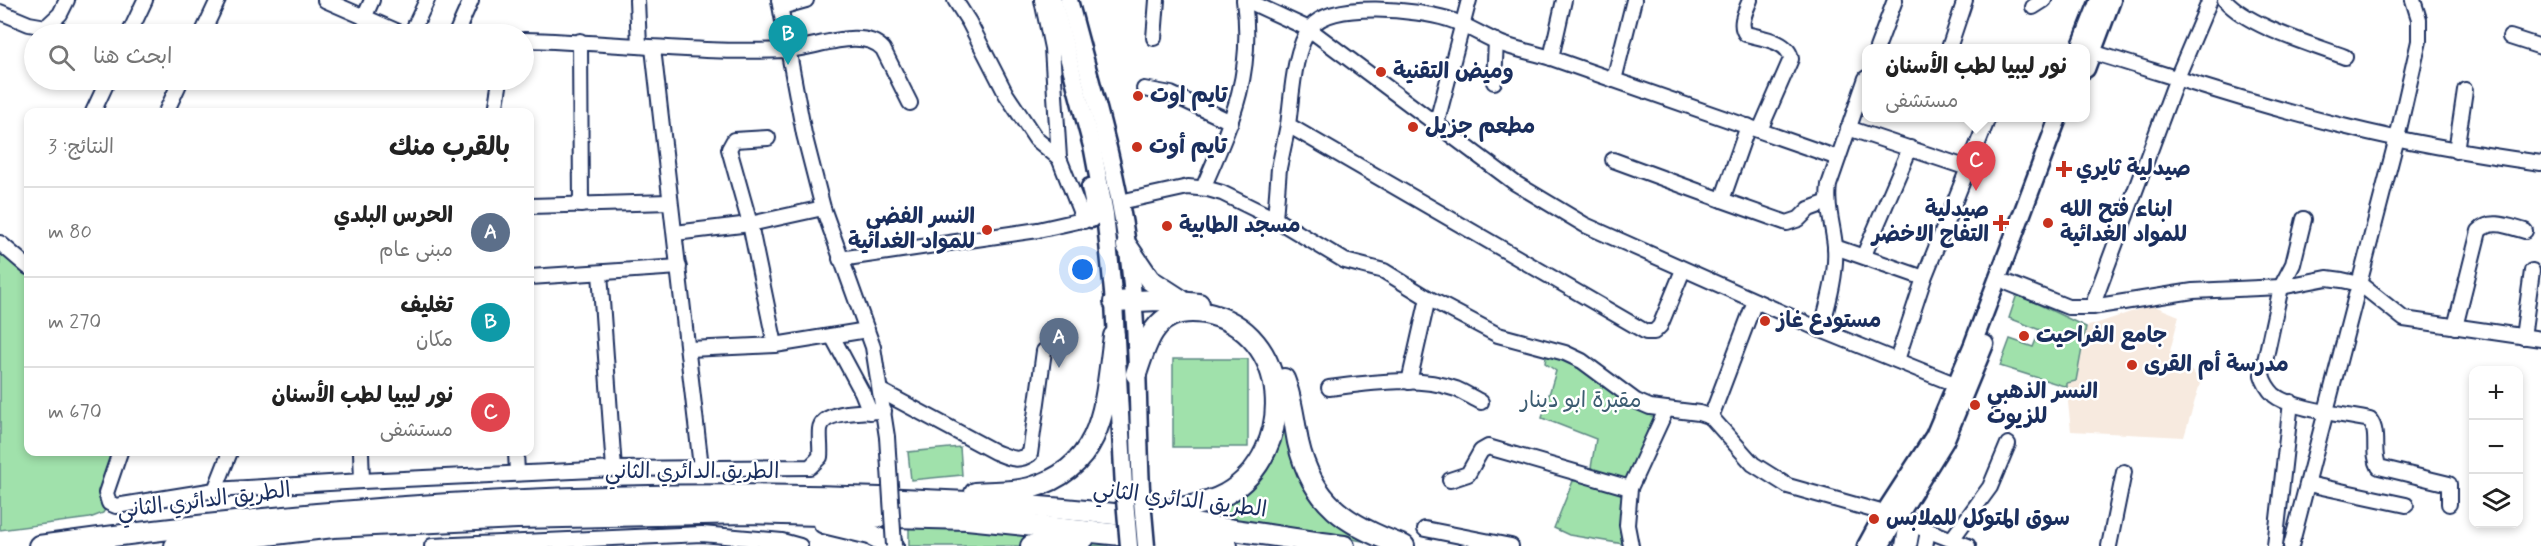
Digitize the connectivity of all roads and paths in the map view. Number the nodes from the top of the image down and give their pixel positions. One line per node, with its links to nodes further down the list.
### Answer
1 (67, 0): 32 (street)
2 (145, 0): 33 (street)
3 (218, 0): 34 (street)
4 (325, 0): 30 (street)
5 (372, 0): 30 (street)
6 (426, 0): 36 (street)
7 (471, 0): 37 (street)
8 (637, 0): 49 (street)
9 (806, 0): 27 (street)
10 (955, 0): 80 (street)
11 (1042, 0): 80 (street)
12 (1053, 0): 94 (main road)
13 (1069, 0): 88 (main road)
14 (1157, 0): 41 (street)
15 (1245, 0): 39 (street); 69 (street)
16 (1469, 0): 38 (street)
17 (1564, 0): 55 (street)
18 (1634, 0): 57 (street)
19 (1750, 0): 74 (street)
20 (1895, 0): 45 (street)
21 (1965, 0): 46 (street)
22 (2099, 0): 47 (main road)
23 (2112, 0): 48 (main road)
24 (2210, 0): 56 (street)
25 (2225, 0): 54 (street)
26 (2413, 0): 77 (street)
27 (780, 4): 52 (street)
28 (1399, 5): 38 (street); 39 (street)
29 (0, 12): 31 (street)
30 (364, 18): 35 (street)
31 (29, 24)
32 (49, 24)
33 (134, 24)
34 (207, 24)
35 (379, 24)
36 (415, 24)
37 (460, 24)
38 (1463, 24): 44 (street); 72 (street)
39 (1309, 29): 72 (street); 73 (street)
40 (2510, 37): 50 (street)
41 (1154, 38)
42 (534, 40): 43 (street)
43 (580, 41): 49 (street); 91 (street)
44 (1496, 41): 55 (street); 58 (street)
45 (1879, 44)
46 (1950, 44)
47 (2088, 44)
48 (2089, 44)
49 (639, 46): 51 (street)
50 (2541, 47)
51 (653, 48): 52 (street); 87 (street)
52 (787, 50): 65 (street); 93 (street)
53 (2090, 51): 56 (street)
54 (2345, 57)
55 (1551, 58): 57 (street)
56 (2177, 78): 77 (street); 119 (street)
57 (1614, 80): 74 (street)
58 (1494, 82)
59 (1144, 89): 69 (street)
60 (1862, 89): 75 (street)
61 (103, 90): 66 (street)
62 (175, 90): 67 (street)
63 (498, 90): 68 (street)
64 (2465, 90): 79 (street)
65 (910, 103)
66 (95, 108)
67 (168, 108)
68 (496, 108)
69 (1231, 122): 85 (street)
70 (1986, 122): 84 (street)
71 (2056, 122): 90 (main road)
72 (1436, 124): 107 (street)
73 (1288, 125): 95 (street); 107 (street)
74 (1754, 128): 81 (street); 86 (street)
75 (1848, 128): 78 (street); 81 (street)
76 (768, 138): 97 (street)
77 (2397, 138): 79 (street); 113 (street)
78 (1910, 148): 84 (street); 103 (street)
79 (2456, 151): 83 (street)
80 (1059, 158): 94 (street)
81 (1838, 158): 89 (street)
82 (1613, 160): 86 (street)
83 (2541, 163)
84 (1968, 168): 111 (street)
85 (1203, 188): 88 (street); 95 (street)
86 (1722, 200): 89 (street)
87 (670, 202): 91 (street); 99 (street)
88 (1120, 202): 101 (main road)
89 (1828, 202): 102 (street)
90 (2030, 203): 112 (main road); 133 (main road)
91 (580, 205): 92 (street)
92 (534, 206)
93 (823, 208): 97 (street); 104 (street)
94 (1093, 218): 104 (street); 118 (main road)
95 (1275, 219): 115 (street)
96 (2304, 219): 114 (street)
97 (750, 224): 99 (street); 127 (street)
98 (2525, 231): 120 (street)
99 (675, 232): 106 (street)
100 (0, 243): 105 (street)
101 (1127, 246): 116 (highway); 118 (main road)
102 (1835, 247): 103 (street); 122 (street)
103 (1864, 255): 111 (street)
104 (840, 259): 121 (street)
105 (24, 264)
106 (678, 267): 109 (street); 128 (street)
107 (1683, 270): 117 (street)
108 (2532, 271): 125 (street)
109 (600, 273): 110 (street); 149 (street)
110 (534, 277)
111 (1924, 278): 130 (street)
112 (2008, 284): 119 (street); 162 (main road)
113 (2360, 284): 114 (street); 120 (street); 140 (street)
114 (2281, 287): 119 (street); 137 (street)
115 (1428, 298): 132 (street); 138 (street)
116 (1183, 301): 118 (highway); 176 (highway)
117 (1755, 301): 122 (street); 142 (street)
118 (1124, 302): 124 (main road); 131 (main road)
119 (2092, 307)
120 (2455, 327): 125 (street)
121 (867, 330): 123 (street); 135 (street)
122 (1821, 330): 130 (street)
123 (832, 336): 127 (street); 141 (street)
124 (1114, 336): 157 (highway); 166 (main road, bridge)
125 (2523, 337): 126 (street)
126 (2541, 339)
127 (775, 345): 128 (street)
128 (688, 349): 148 (street)
129 (1044, 351): 135 (street)
130 (1897, 360): 133 (street)
131 (1136, 374): 160 (highway); 166 (main road, bridge)
132 (1409, 382): 134 (street); 136 (street)
133 (1957, 385): 162 (main road)
134 (1329, 388)
135 (882, 391): 139 (street)
136 (1482, 402)
137 (2291, 402): 140 (street); 185 (street)
138 (1666, 410): 142 (street); 155 (street)
139 (884, 411): 141 (street); 172 (street, bridge)
140 (2325, 411): 154 (street); 158 (street)
141 (870, 412): 148 (street)
142 (1711, 417): 162 (street)
143 (2008, 444): 164 (street)
144 (119, 456): 156 (street)
145 (228, 456): 156 (street)
146 (361, 456): 152 (street)
147 (516, 456): 151 (street)
148 (701, 467): 149 (street)
149 (614, 469): 151 (street)
150 (2124, 472): 184 (street)
151 (517, 473): 152 (street)
152 (362, 480): 156 (street)
153 (1450, 480): 155 (street)
154 (2308, 484): 159 (street); 186 (street)
155 (1630, 488): 178 (street)
156 (215, 490)
157 (929, 500): 160 (highway, الطريق الدائري الثاني); 168 (highway, الطريق الدائري الثاني)
158 (2449, 504)
159 (2406, 505)
160 (1066, 509): 175 (highway, الطريق الدائري الثاني)
161 (780, 514): 166 (highway, الطريق الدائري الثاني); 169 (highway, الطريق الدائري الثاني); 172 (highway)
162 (1905, 521): 164 (street); 179 (main road); 180 (main road); 181 (highway); 182 (street)
163 (1425, 529): 177 (street)
164 (1952, 539): 183 (street)
165 (702, 540): 167 (street); 170 (street)
166 (1137, 542): 173 (highway); 174 (highway, الطريق الدائري الثاني)
167 (794, 544): 171 (street)
168 (39, 546)
169 (175, 546)
170 (432, 546)
171 (773, 546)
172 (894, 546)
173 (1030, 546)
174 (1227, 546)
175 (1344, 546)
176 (1404, 546)
177 (1511, 546)
178 (1630, 546)
179 (1866, 546)
180 (1881, 546)
181 (1906, 546)
182 (1925, 546)
183 (1968, 546)
184 (2109, 546)
185 (2275, 546)
186 (2291, 546)

